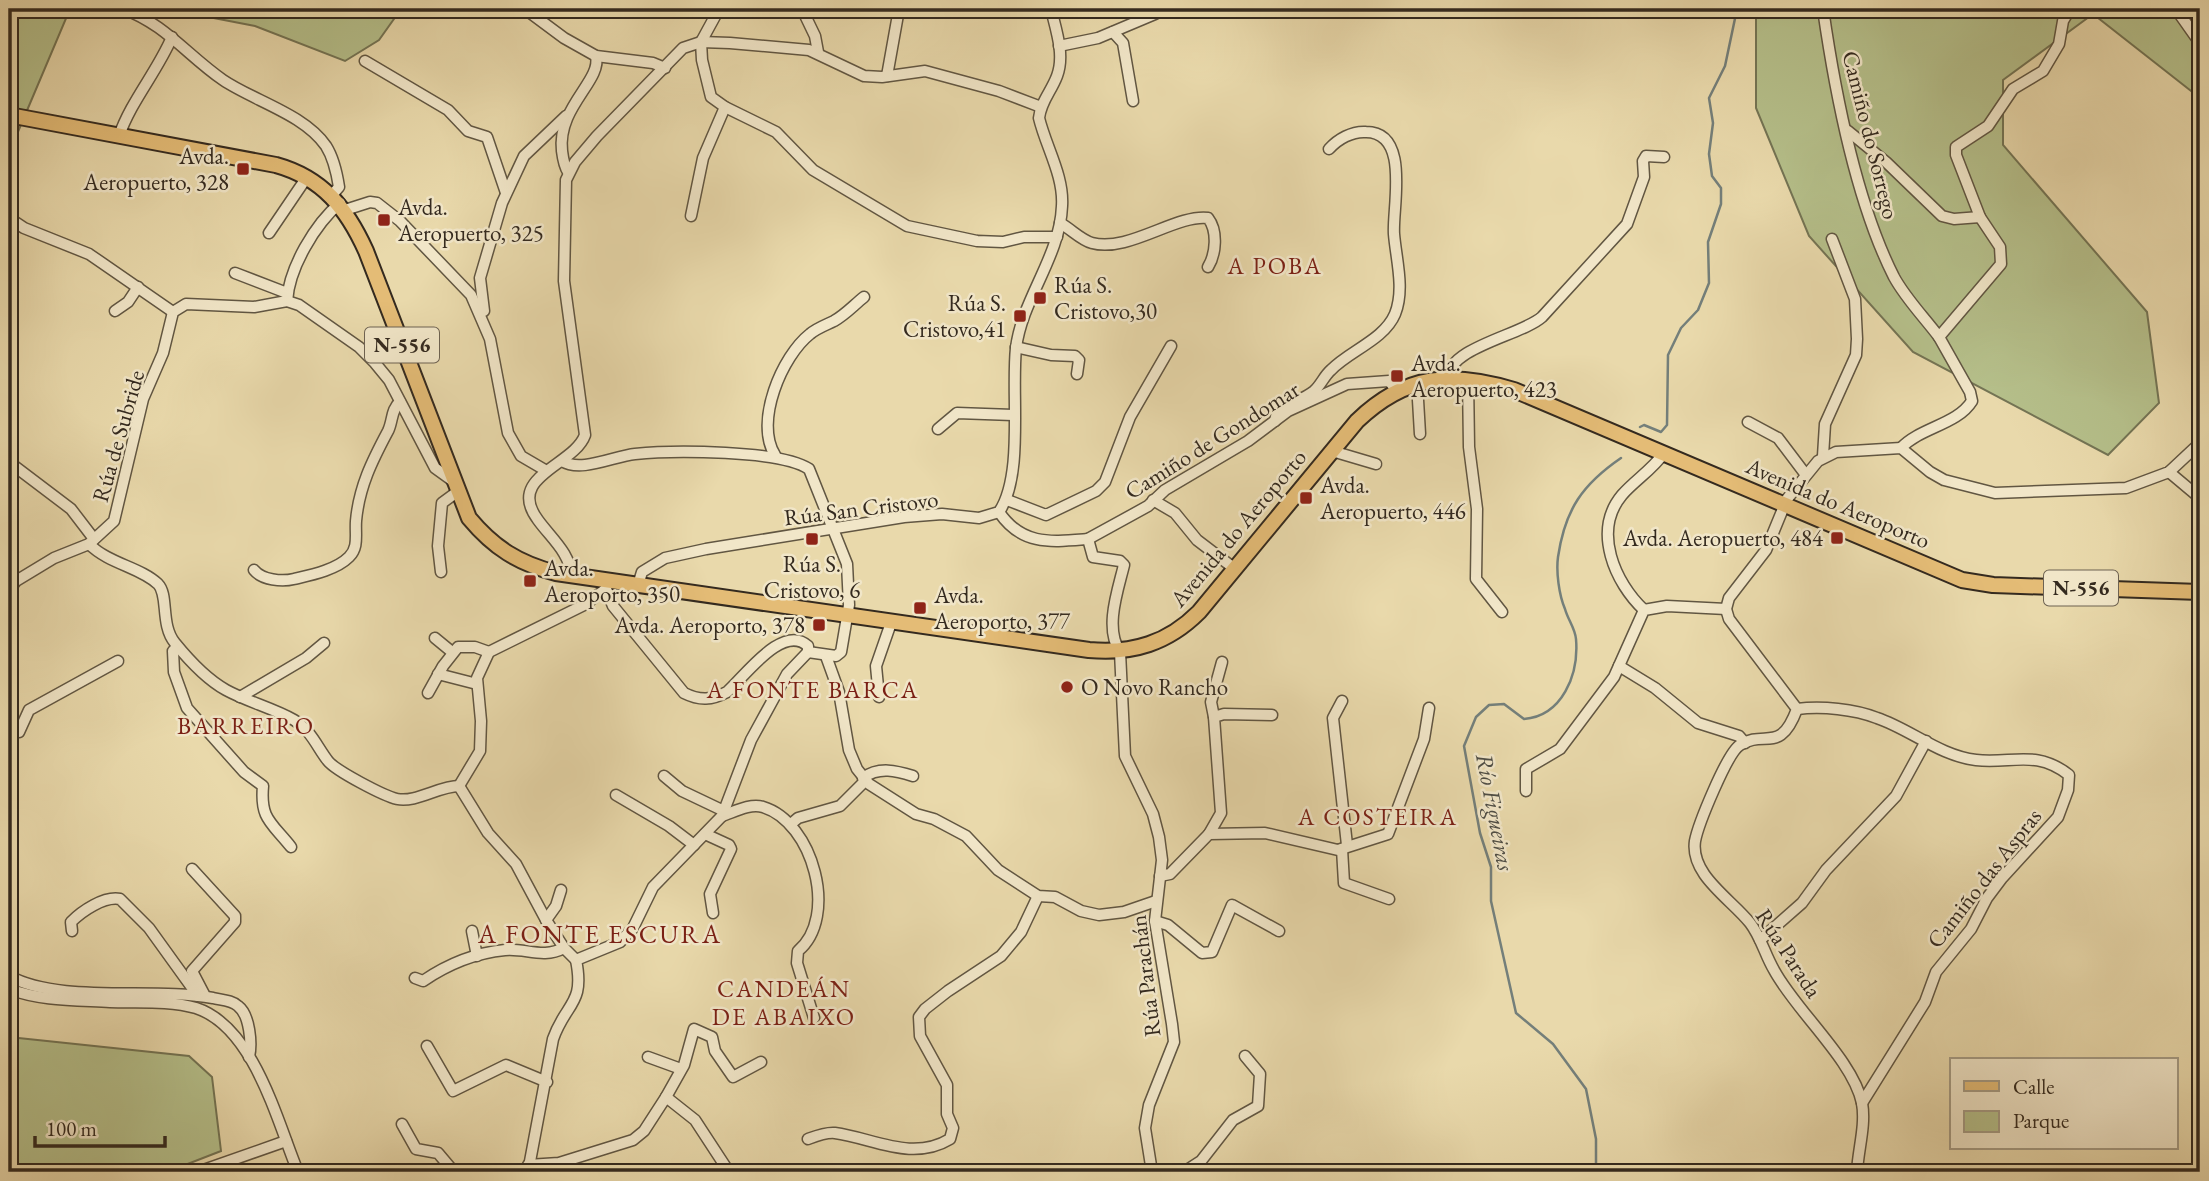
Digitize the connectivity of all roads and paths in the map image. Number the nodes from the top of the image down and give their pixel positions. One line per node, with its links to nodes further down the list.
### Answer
1 (123, 9): 14 (street)
2 (525, 9): 12 (street)
3 (546, 9): 12 (street)
4 (719, 9): 15 (street)
5 (802, 9): 18 (street)
6 (899, 9): 22 (street)
7 (1051, 9): 17 (street)
8 (1823, 9): 28 (street, Camiño do Sorrego)
9 (2070, 9): 37 (street)
10 (2175, 9): 16 (street)
11 (1155, 14): 13 (street)
12 (541, 20): 19 (street)
13 (1113, 32): 17 (street); 23 (street)
14 (172, 37): 29 (street); 35 (street)
15 (701, 42): 18 (street); 21 (street); 24 (street)
16 (2200, 43)
17 (1059, 46): 25 (street)
18 (818, 52): 22 (street)
19 (596, 56): 21 (street); 27 (street)
20 (365, 61): 34 (street)
21 (665, 68): 32 (street)
22 (887, 76): 25 (street)
23 (1133, 101)
24 (725, 107): 36 (street); 41 (street)
25 (1041, 107): 39 (street)
26 (9, 115): 29 (main road, Avenida do Aeroporto / N-556)
27 (566, 116): 32 (street); 34 (street)
28 (1848, 131): 37 (street); 50 (street, Camiño do Sorrego)
29 (119, 136): 33 (main road, Avenida do Aeroporto / N-556)
30 (1329, 149): 61 (street)
31 (1664, 157): 55 (street)
32 (568, 172): 71 (street)
33 (307, 177): 35 (main road, Avenida do Aeroporto / N-556); 40 (street)
34 (506, 194): 51 (street)
35 (339, 203): 46 (street); 51 (street); 77 (main road, Avenida do Aeroporto / N-556)
36 (691, 216)
37 (1980, 217): 50 (street)
38 (9, 218): 45 (street)
39 (1060, 223): 41 (street); 43 (street)
40 (269, 233)
41 (1057, 237): 53 (street)
42 (1832, 239): 70 (street)
43 (1208, 267)
44 (235, 273): 46 (street)
45 (138, 287): 48 (street); 49 (street)
46 (287, 297): 49 (street); 59 (street)
47 (864, 298): 69 (street)
48 (115, 311)
49 (173, 312): 85 (street, Rúa de Subride)
50 (1939, 337): 66 (street, Camiño do Sorrego)
51 (490, 339): 74 (street)
52 (1171, 346): 79 (street)
53 (1016, 347): 54 (street); 60 (street)
54 (1077, 374)
55 (1448, 378): 56 (main road, Avenida do Aeroporto / N-556); 57 (main road, Avenida do Aeroporto / N-556)
56 (1468, 379): 68 (main road, Avenida do Aeroporto / N-556); 96 (street)
57 (1417, 383): 58 (main road, Avenida do Aeroporto / N-556); 64 (street)
58 (1396, 391): 61 (street, Camiño de Gondomar); 67 (main road, Avenida do Aeroporto / N-556)
59 (400, 402): 77 (street); 87 (street)
60 (1013, 415): 63 (street); 79 (street)
61 (1275, 421): 80 (street, Camiño de Gondomar)
62 (1748, 422): 76 (street)
63 (938, 429)
64 (1420, 434)
65 (2200, 443): 75 (street)
66 (1901, 448): 70 (street); 75 (street)
67 (1332, 452): 73 (street); 86 (main road, Avenida do Aeroporto / N-556)
68 (1664, 453): 81 (main road, Avenida do Aeroporto / N-556); 95 (street)
69 (775, 456): 71 (street); 83 (street)
70 (1824, 456): 76 (street)
71 (562, 461): 74 (street)
72 (9, 462): 85 (street)
73 (1376, 464)
74 (545, 470): 89 (street)
75 (2169, 472): 78 (street)
76 (1806, 475): 81 (street)
77 (455, 487): 88 (street); 89 (main road, Avenida do Aeroporto / N-556)
78 (2200, 498)
79 (1007, 500): 82 (street)
80 (1153, 500): 84 (street, Camiño de Gondomar); 86 (street)
81 (1784, 506): 93 (main road, Avenida do Aeroporto / N-556); 94 (street)
82 (999, 512): 83 (street, Rúa San Cristovo); 84 (street, Camiño de Gondomar)
83 (833, 529): 91 (street, Rúa San Cristovo); 97 (street)
84 (1088, 539): 105 (street)
85 (91, 542): 92 (street, Rúa de Subride); 101 (street)
86 (1235, 569): 105 (main road, Avenida do Aeroporto / N-556)
87 (254, 570)
88 (441, 572)
89 (570, 576): 90 (main road, Avenida do Aeroporto / N-556)
90 (606, 585): 91 (main road, Avenida do Aeroporto / N-556); 103 (street); 104 (street)
91 (639, 585): 97 (main road, Avenida do Aeroporto / N-556)
92 (9, 590)
93 (2200, 592)
94 (1726, 609): 95 (street); 117 (street)
95 (1644, 610): 109 (street)
96 (1502, 612)
97 (847, 614): 98 (main road, Avenida do Aeroporto / N-556); 106 (street)
98 (892, 620): 105 (main road, Avenida do Aeroporto / N-556); 114 (street)
99 (435, 638): 102 (street)
100 (324, 643): 113 (street)
101 (177, 647): 113 (street); 134 (street)
102 (453, 652): 103 (street); 110 (street)
103 (489, 652): 111 (street)
104 (808, 652): 106 (street); 129 (street)
105 (1120, 652): 137 (street, Rúa Parachán)
106 (826, 656): 125 (street)
107 (118, 661): 120 (street)
108 (1222, 662): 119 (street)
109 (1619, 666): 122 (street); 127 (street)
110 (438, 674): 111 (street); 112 (street)
111 (477, 684): 126 (street)
112 (428, 693)
113 (240, 697): 126 (street)
114 (879, 697)
115 (1342, 701): 135 (street)
116 (1429, 708): 135 (street)
117 (1797, 709): 121 (street, Camiño das Aspras); 122 (street)
118 (1272, 715): 119 (street)
119 (1214, 717): 131 (street)
120 (9, 732)
121 (1926, 741): 148 (street); 165 (street, Camiño das Aspras)
122 (1745, 743): 148 (street, Rúa Parada)
123 (664, 776): 129 (street)
124 (913, 776): 125 (street)
125 (864, 779): 130 (street); 139 (street)
126 (459, 786): 143 (street)
127 (1526, 791)
128 (616, 794): 133 (street)
129 (722, 813): 130 (street); 132 (street)
130 (791, 824): 156 (street)
131 (1209, 834): 135 (street); 137 (street)
132 (705, 835): 133 (street); 142 (street)
133 (694, 845): 151 (street)
134 (291, 847)
135 (1345, 847): 140 (street)
136 (192, 869): 155 (street)
137 (1160, 876): 141 (street, Rúa Parachán)
138 (561, 890): 143 (street)
139 (1038, 896): 141 (street); 167 (street)
140 (1389, 900)
141 (1156, 901): 144 (street, Rúa Parachán)
142 (713, 913)
143 (545, 920): 149 (street)
144 (1155, 921): 147 (street); 175 (street, Rúa Parachán)
145 (72, 931): 155 (street)
146 (472, 931): 150 (street)
147 (1279, 931)
148 (1760, 940): 165 (street, Rúa Parada)
149 (564, 948): 150 (street); 151 (street)
150 (477, 956): 153 (street)
151 (576, 960): 163 (street)
152 (9, 976): 155 (street)
153 (415, 978)
154 (9, 989): 159 (street)
155 (202, 997): 159 (street)
156 (814, 1018)
157 (427, 1046): 163 (street)
158 (1245, 1056): 176 (street)
159 (249, 1057): 168 (street)
160 (648, 1057): 162 (street)
161 (761, 1062): 162 (street)
162 (681, 1069): 164 (street)
163 (547, 1082): 170 (street)
164 (666, 1097): 170 (street); 174 (street)
165 (1862, 1103): 177 (street, Rúa Parada)
166 (402, 1125): 173 (street)
167 (808, 1139)
168 (286, 1141): 169 (street); 172 (street)
169 (223, 1169): 171 (street)
170 (528, 1169)
171 (198, 1172)
172 (298, 1172)
173 (454, 1172)
174 (729, 1172)
175 (1152, 1172)
176 (1184, 1172)
177 (1857, 1172)

